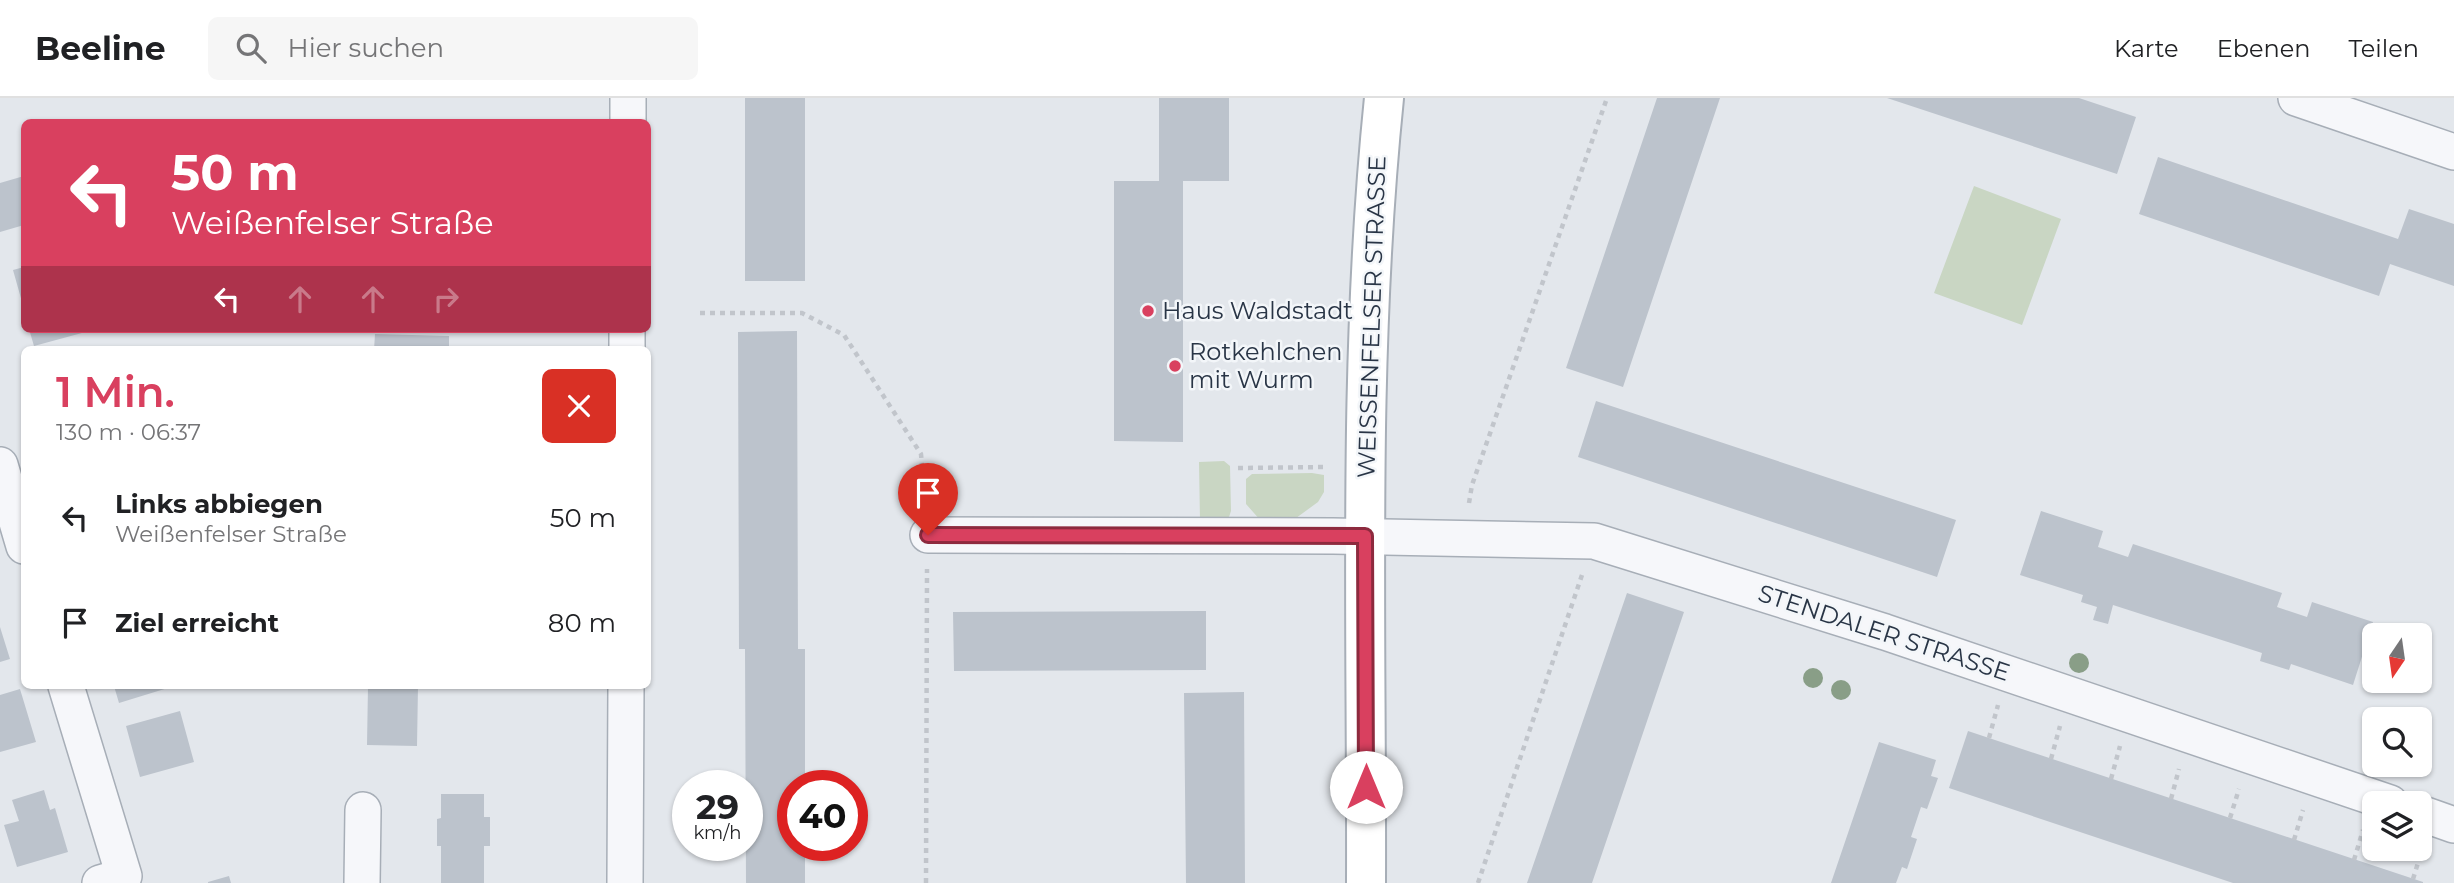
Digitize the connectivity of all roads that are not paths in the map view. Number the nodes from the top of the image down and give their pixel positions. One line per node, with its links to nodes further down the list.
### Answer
1 (628, 98): 4 (street)
2 (1384, 98): 9 (street, WEISSENFELSER STRASSE)
3 (2296, 98): 5 (street)
4 (628, 119)
5 (2454, 152)
6 (0, 465): 8 (street)
7 (928, 535): 9 (street)
8 (21, 536)
9 (1365, 536): 12 (street, STENDALER STRASSE); 19 (street, WEISSENFELSER STRASSE)
10 (67, 689): 16 (street)
11 (626, 689): 18 (street)
12 (2362, 794)
13 (363, 810): 17 (street)
14 (2432, 818): 15 (street)
15 (2454, 825)
16 (116, 881)
17 (362, 883)
18 (625, 883)
19 (1366, 883)

